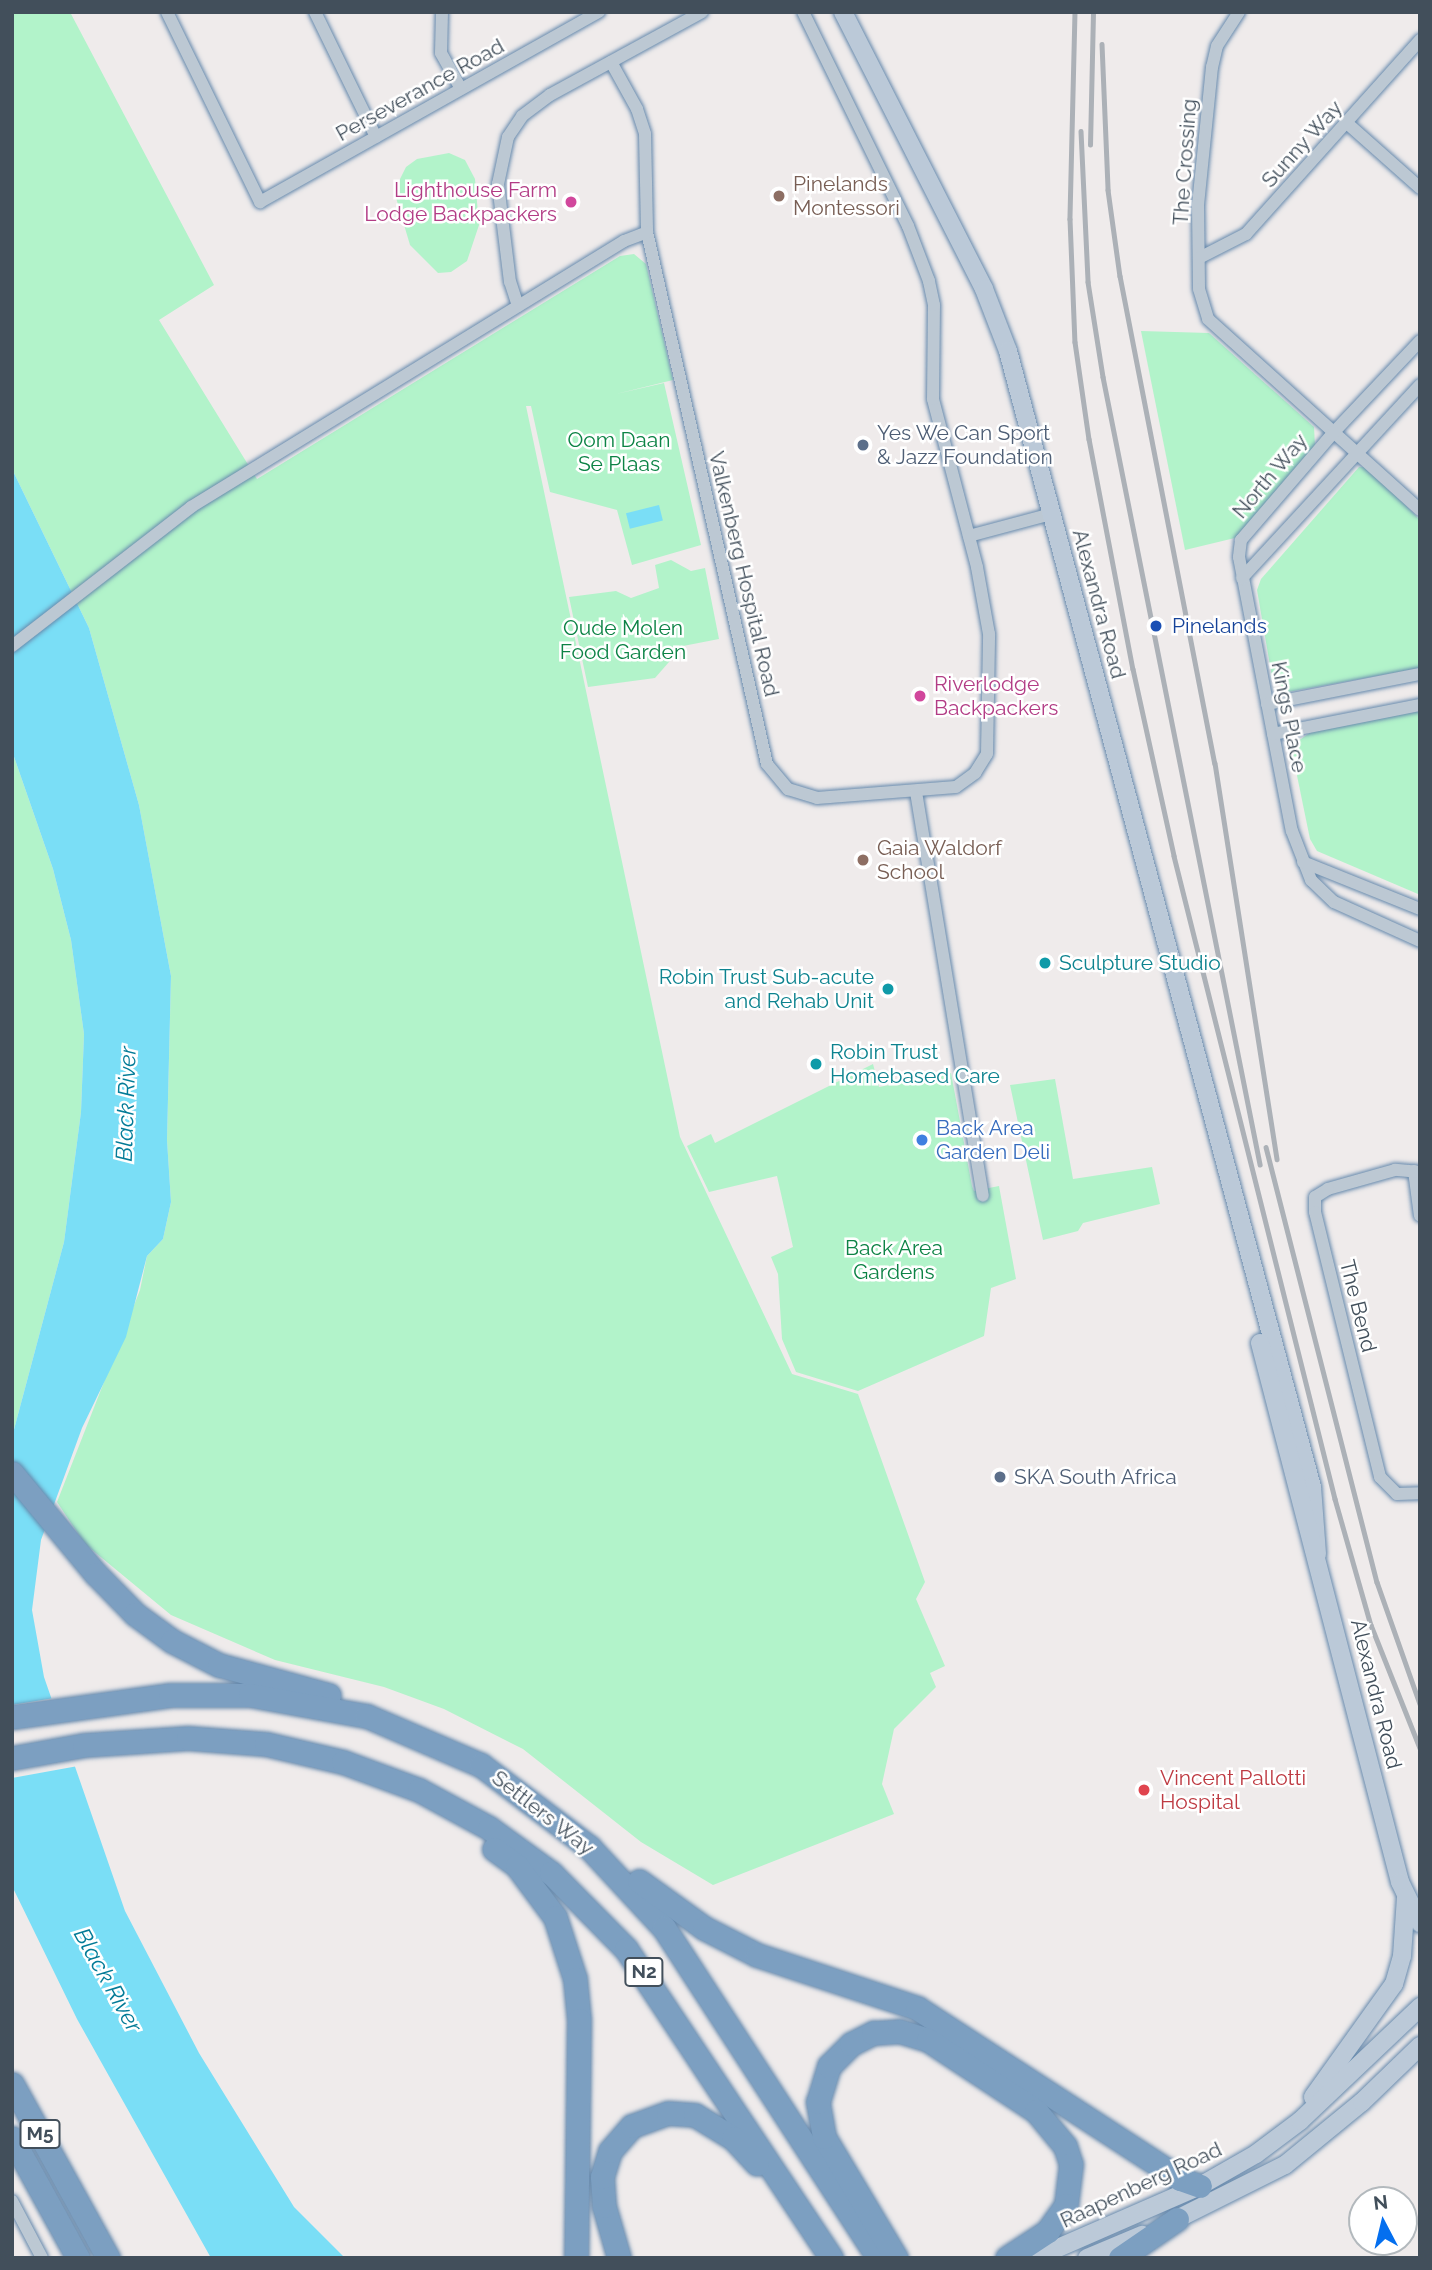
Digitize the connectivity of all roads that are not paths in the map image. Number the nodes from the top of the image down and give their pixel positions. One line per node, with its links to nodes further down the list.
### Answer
1 (167, 12): 13 (street, Perseverance Road)
2 (316, 12): 13 (street)
3 (442, 12): 11 (street)
4 (598, 12): 11 (street, Perseverance Road)
5 (702, 12): 10 (street)
6 (803, 12): 24 (street, Valkenberg Hospital Road)
7 (843, 12): 23 (street, Alexandra Road)
8 (1239, 12): 16 (street, The Crossing)
9 (1420, 40): 12 (street, Sunny Way)
10 (611, 62): 15 (street, Valkenberg Hospital Road); 17 (street)
11 (461, 89): 13 (street, Perseverance Road)
12 (1348, 124): 14 (street); 16 (street, Sunny Way)
13 (376, 137)
14 (1420, 188)
15 (647, 232): 17 (street); 31 (street, Valkenberg Hospital Road)
16 (1199, 258): 20 (street, The Crossing)
17 (518, 306): 26 (street)
18 (1420, 341): 20 (street, North Way)
19 (1420, 385): 21 (street)
20 (1334, 432): 21 (street, The Crossing); 25 (street, North Way)
21 (1359, 454): 22 (street, The Crossing); 25 (street)
22 (1420, 510)
23 (1051, 514): 24 (street); 45 (street, Alexandra Road)
24 (969, 536): 31 (street, Valkenberg Hospital Road)
25 (1242, 578): 28 (street, Kings Place)
26 (12, 646)
27 (1420, 674): 28 (street)
28 (1267, 704): 30 (street, Kings Place)
29 (1420, 705): 30 (street)
30 (1273, 734): 32 (street, Kings Place)
31 (916, 792): 36 (street)
32 (1303, 862): 33 (street); 34 (street, Kings Place)
33 (1420, 909)
34 (1420, 941)
35 (1417, 1171): 37 (street, The Bend); 39 (street, The Bend)
36 (983, 1195)
37 (1420, 1216)
38 (12, 1474): 40 (highway)
39 (1420, 1493)
40 (368, 1716): 41 (highway, Settlers Way / N2); 44 (highway, Settlers Way / N2)
41 (12, 1717)
42 (12, 1758): 43 (highway, Settlers Way / N2)
43 (429, 1796): 57 (highway, Settlers Way / N2); 59 (highway)
44 (589, 1847): 55 (highway); 66 (highway, Settlers Way / N2)
45 (1406, 1897): 46 (street, Alexandra Road); 50 (street)
46 (1420, 1923)
47 (1420, 2007): 50 (street, Raapenberg Road)
48 (1420, 2046): 58 (street, Raapenberg Road)
49 (12, 2084): 54 (highway, M5)
50 (1285, 2133): 55 (street, Raapenberg Road)
51 (12, 2138): 53 (highway, M5)
52 (12, 2158): 53 (highway)
53 (37, 2182): 61 (highway, M5)
54 (67, 2183): 62 (highway, M5); 63 (highway)
55 (1200, 2186): 69 (street, Raapenberg Road)
56 (12, 2201): 60 (street)
57 (798, 2207): 64 (highway); 65 (highway, Settlers Way / N2)
58 (1177, 2219): 70 (street, Raapenberg Road); 71 (highway)
59 (575, 2257)
60 (42, 2258)
61 (78, 2258)
62 (108, 2258)
63 (118, 2258)
64 (619, 2258)
65 (831, 2258)
66 (878, 2258)
67 (896, 2258): 68 (highway)
68 (1007, 2258)
69 (1035, 2258)
70 (1087, 2258)
71 (1120, 2258)

